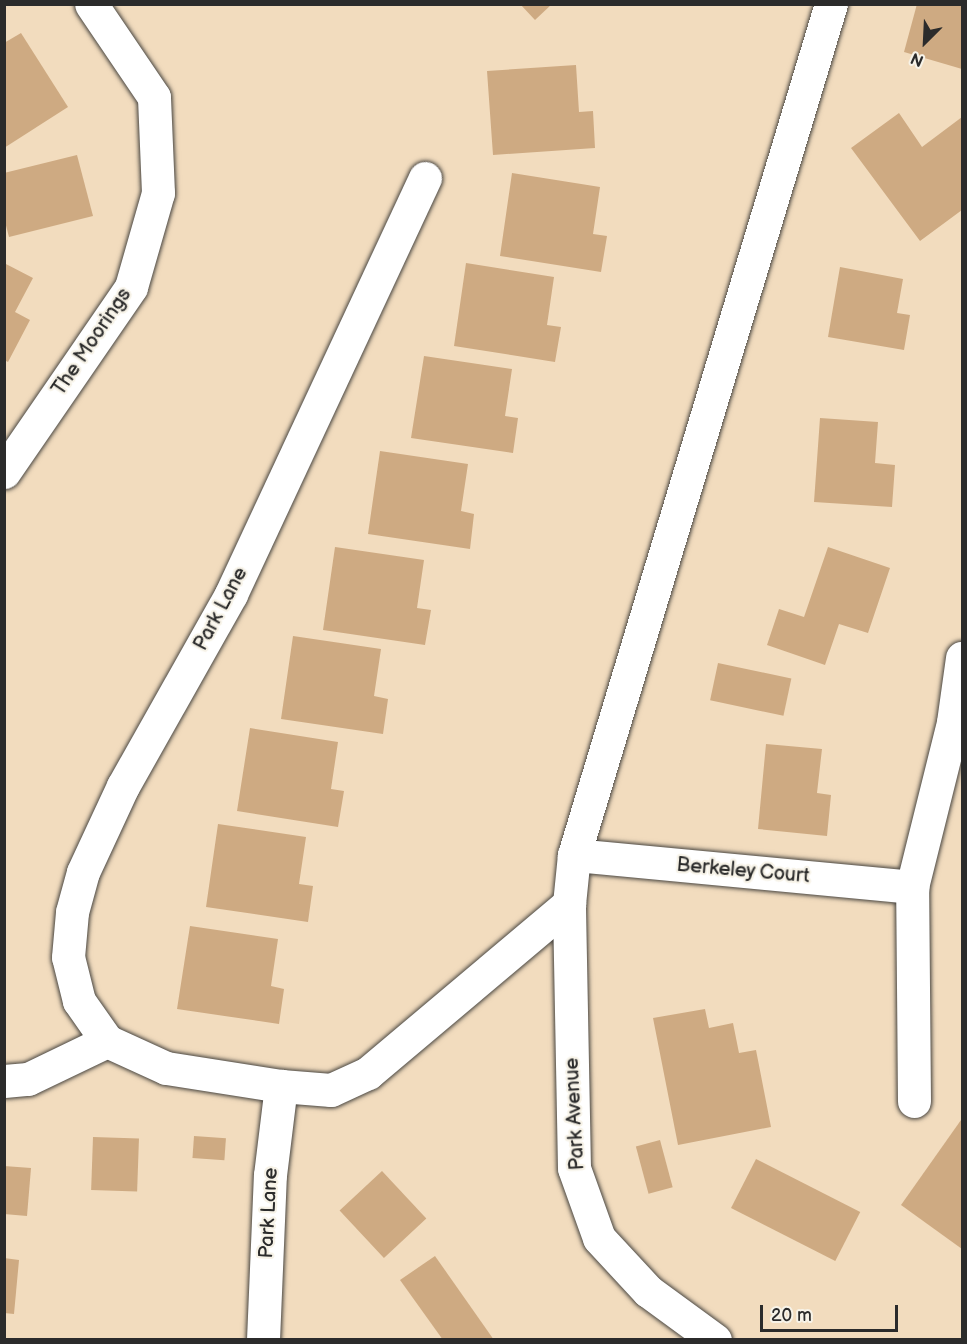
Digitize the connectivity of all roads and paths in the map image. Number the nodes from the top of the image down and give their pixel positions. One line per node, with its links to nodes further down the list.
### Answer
1 (91, 4): 4 (street, The Moorings)
2 (831, 4): 6 (street, Park Avenue)
3 (425, 178): 9 (street, Park Lane)
4 (4, 472)
5 (963, 658): 7 (street)
6 (574, 855): 7 (street, Berkeley Court); 8 (street, Park Avenue)
7 (912, 887): 12 (street)
8 (569, 903): 11 (street); 14 (street, Park Avenue)
9 (107, 1041): 10 (street); 11 (street)
10 (4, 1082)
11 (281, 1086): 13 (street, Park Lane)
12 (914, 1101)
13 (263, 1340)
14 (715, 1340)

